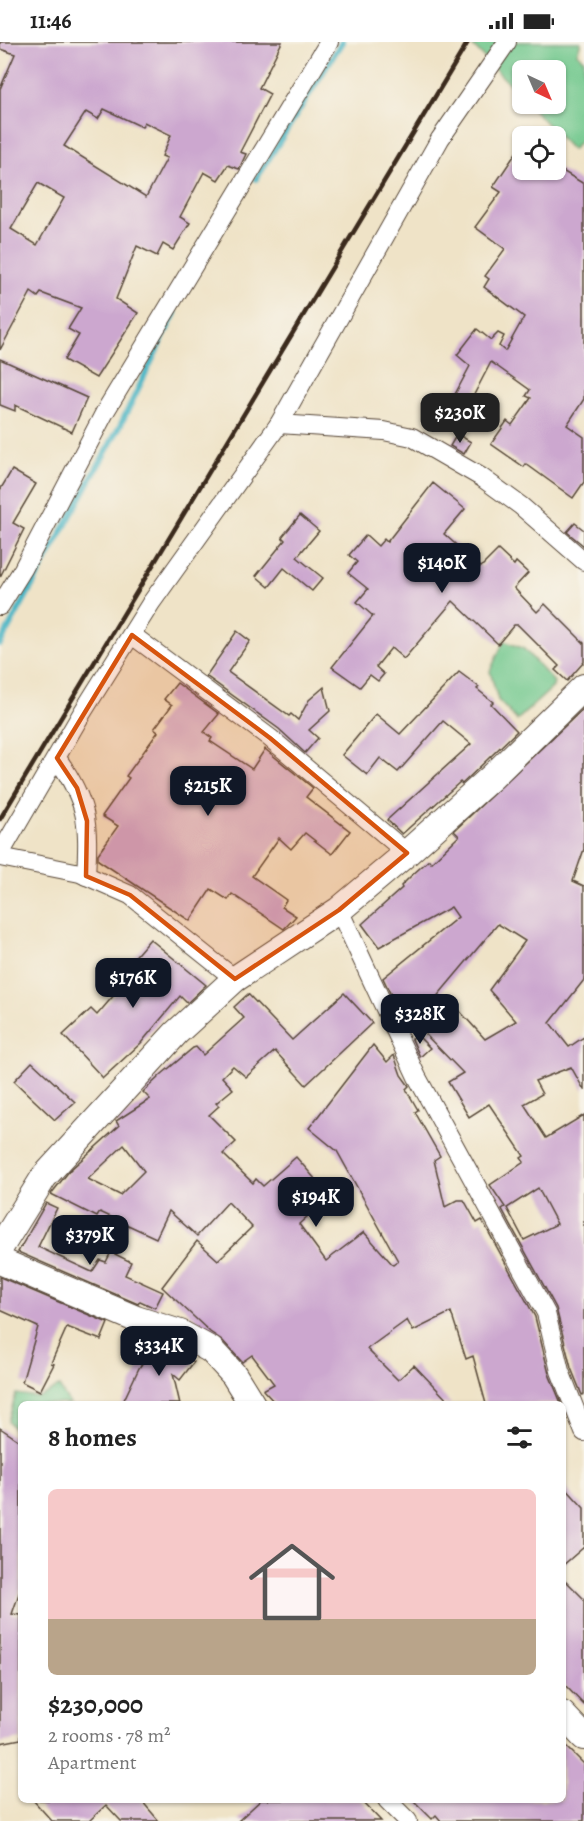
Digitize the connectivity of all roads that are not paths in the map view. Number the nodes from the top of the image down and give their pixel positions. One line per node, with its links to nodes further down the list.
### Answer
1 (329, 42): 5 (street)
2 (507, 42): 3 (street)
3 (279, 424): 4 (street); 6 (street)
4 (584, 561)
5 (0, 606)
6 (132, 635): 8 (street); 9 (street)
7 (584, 687): 9 (street)
8 (57, 758): 10 (street); 11 (street)
9 (407, 853): 12 (street)
10 (0, 856): 11 (street)
11 (86, 876): 13 (street)
12 (339, 910): 13 (street); 17 (street)
13 (235, 979): 14 (street)
14 (0, 1248)
15 (0, 1261): 16 (street)
16 (250, 1401)
17 (584, 1432)
18 (566, 1718): 19 (street)
19 (584, 1737)
20 (390, 1803): 21 (street)
21 (408, 1821)

